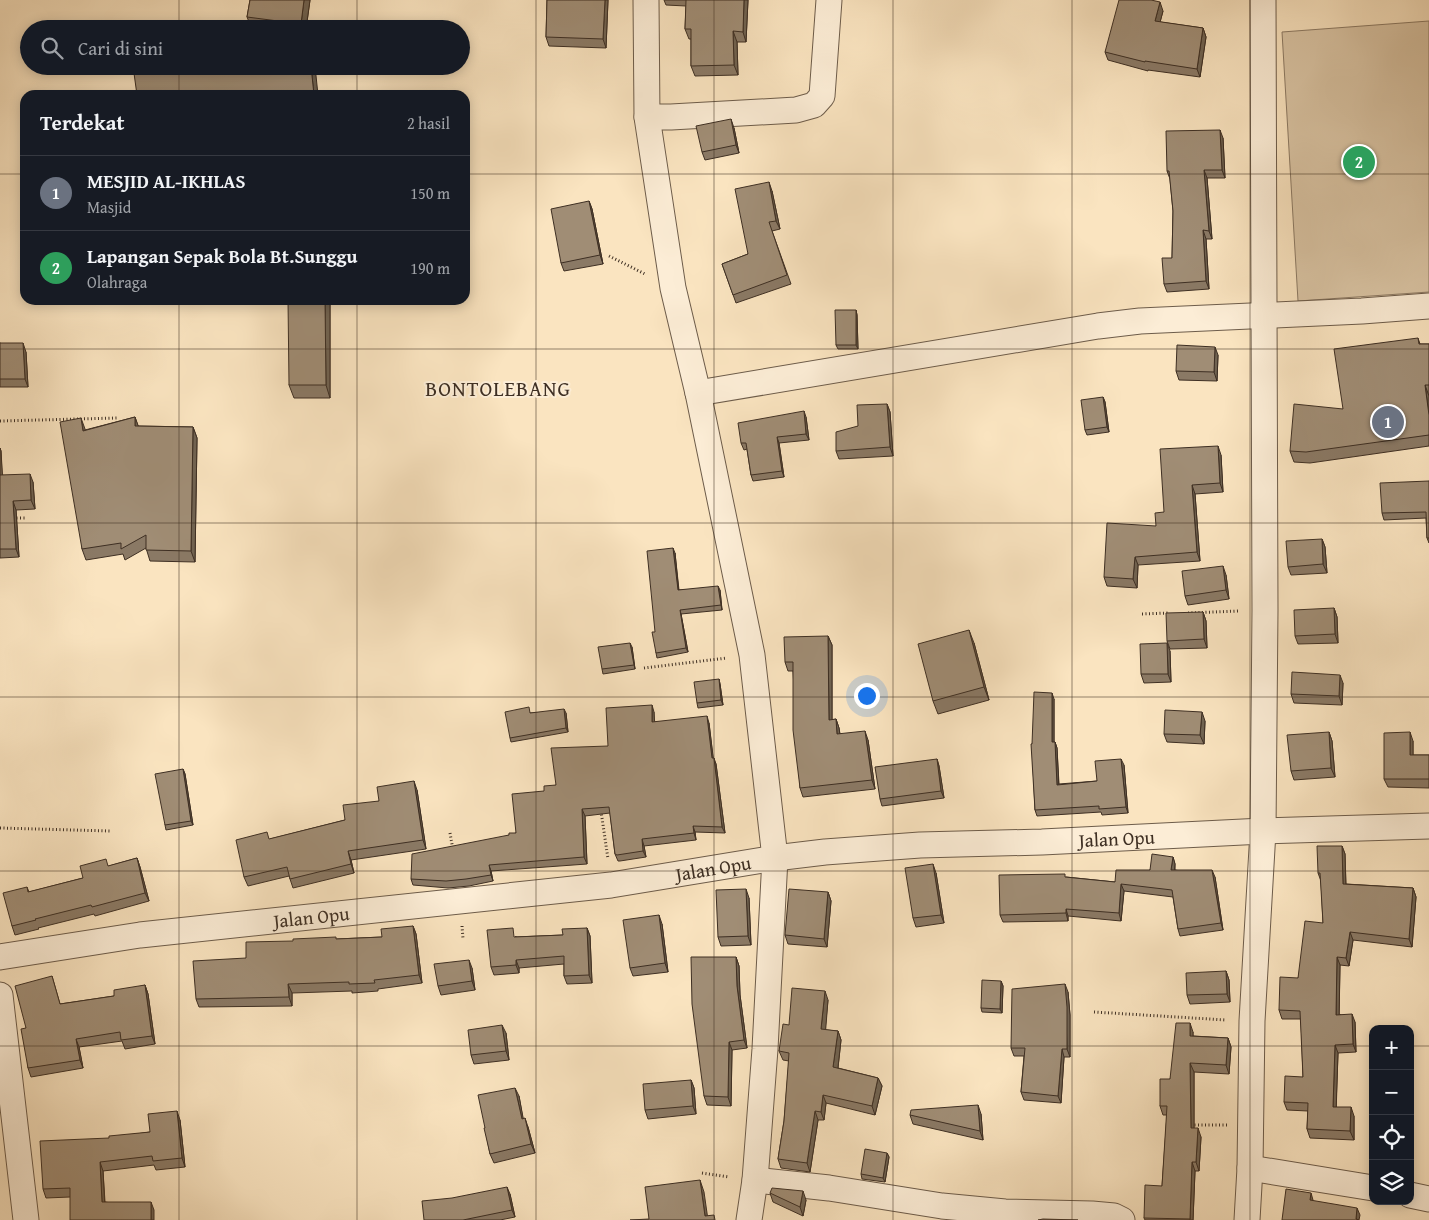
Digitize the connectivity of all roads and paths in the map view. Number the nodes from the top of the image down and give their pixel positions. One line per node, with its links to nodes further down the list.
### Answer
1 (646, 0): 4 (street)
2 (829, 0): 4 (street)
3 (1263, 0): 8 (street)
4 (647, 117): 6 (street)
5 (609, 256): 6 (path)
6 (672, 288): 9 (street)
7 (1429, 306): 8 (street)
8 (1264, 316): 9 (street); 14 (street)
9 (698, 393): 18 (street)
10 (118, 418): 11 (path)
11 (0, 421)
12 (8, 518): 13 (path)
13 (25, 518)
14 (1265, 610): 16 (path); 24 (street)
15 (1170, 613): 17 (path)
16 (1180, 613)
17 (1142, 614)
18 (752, 655): 19 (path); 25 (street)
19 (644, 668)
20 (601, 810): 26 (path)
21 (1429, 826): 24 (street, Jalan Opu)
22 (0, 828): 23 (path)
23 (110, 831)
24 (1263, 831): 25 (street, Jalan Opu); 30 (street)
25 (775, 858): 26 (street, Jalan Opu); 34 (street)
26 (612, 885): 27 (street, Jalan Opu)
27 (0, 956)
28 (0, 995): 38 (street)
29 (1094, 1012): 30 (path)
30 (1252, 1021): 32 (street)
31 (1189, 1124): 32 (path)
32 (1250, 1125): 33 (street)
33 (1250, 1168): 35 (street); 41 (street)
34 (755, 1180): 39 (street); 40 (street)
35 (1369, 1187)
36 (1414, 1196): 37 (street)
37 (1429, 1199)
38 (26, 1220)
39 (749, 1220)
40 (1122, 1220)
41 (1247, 1220)

